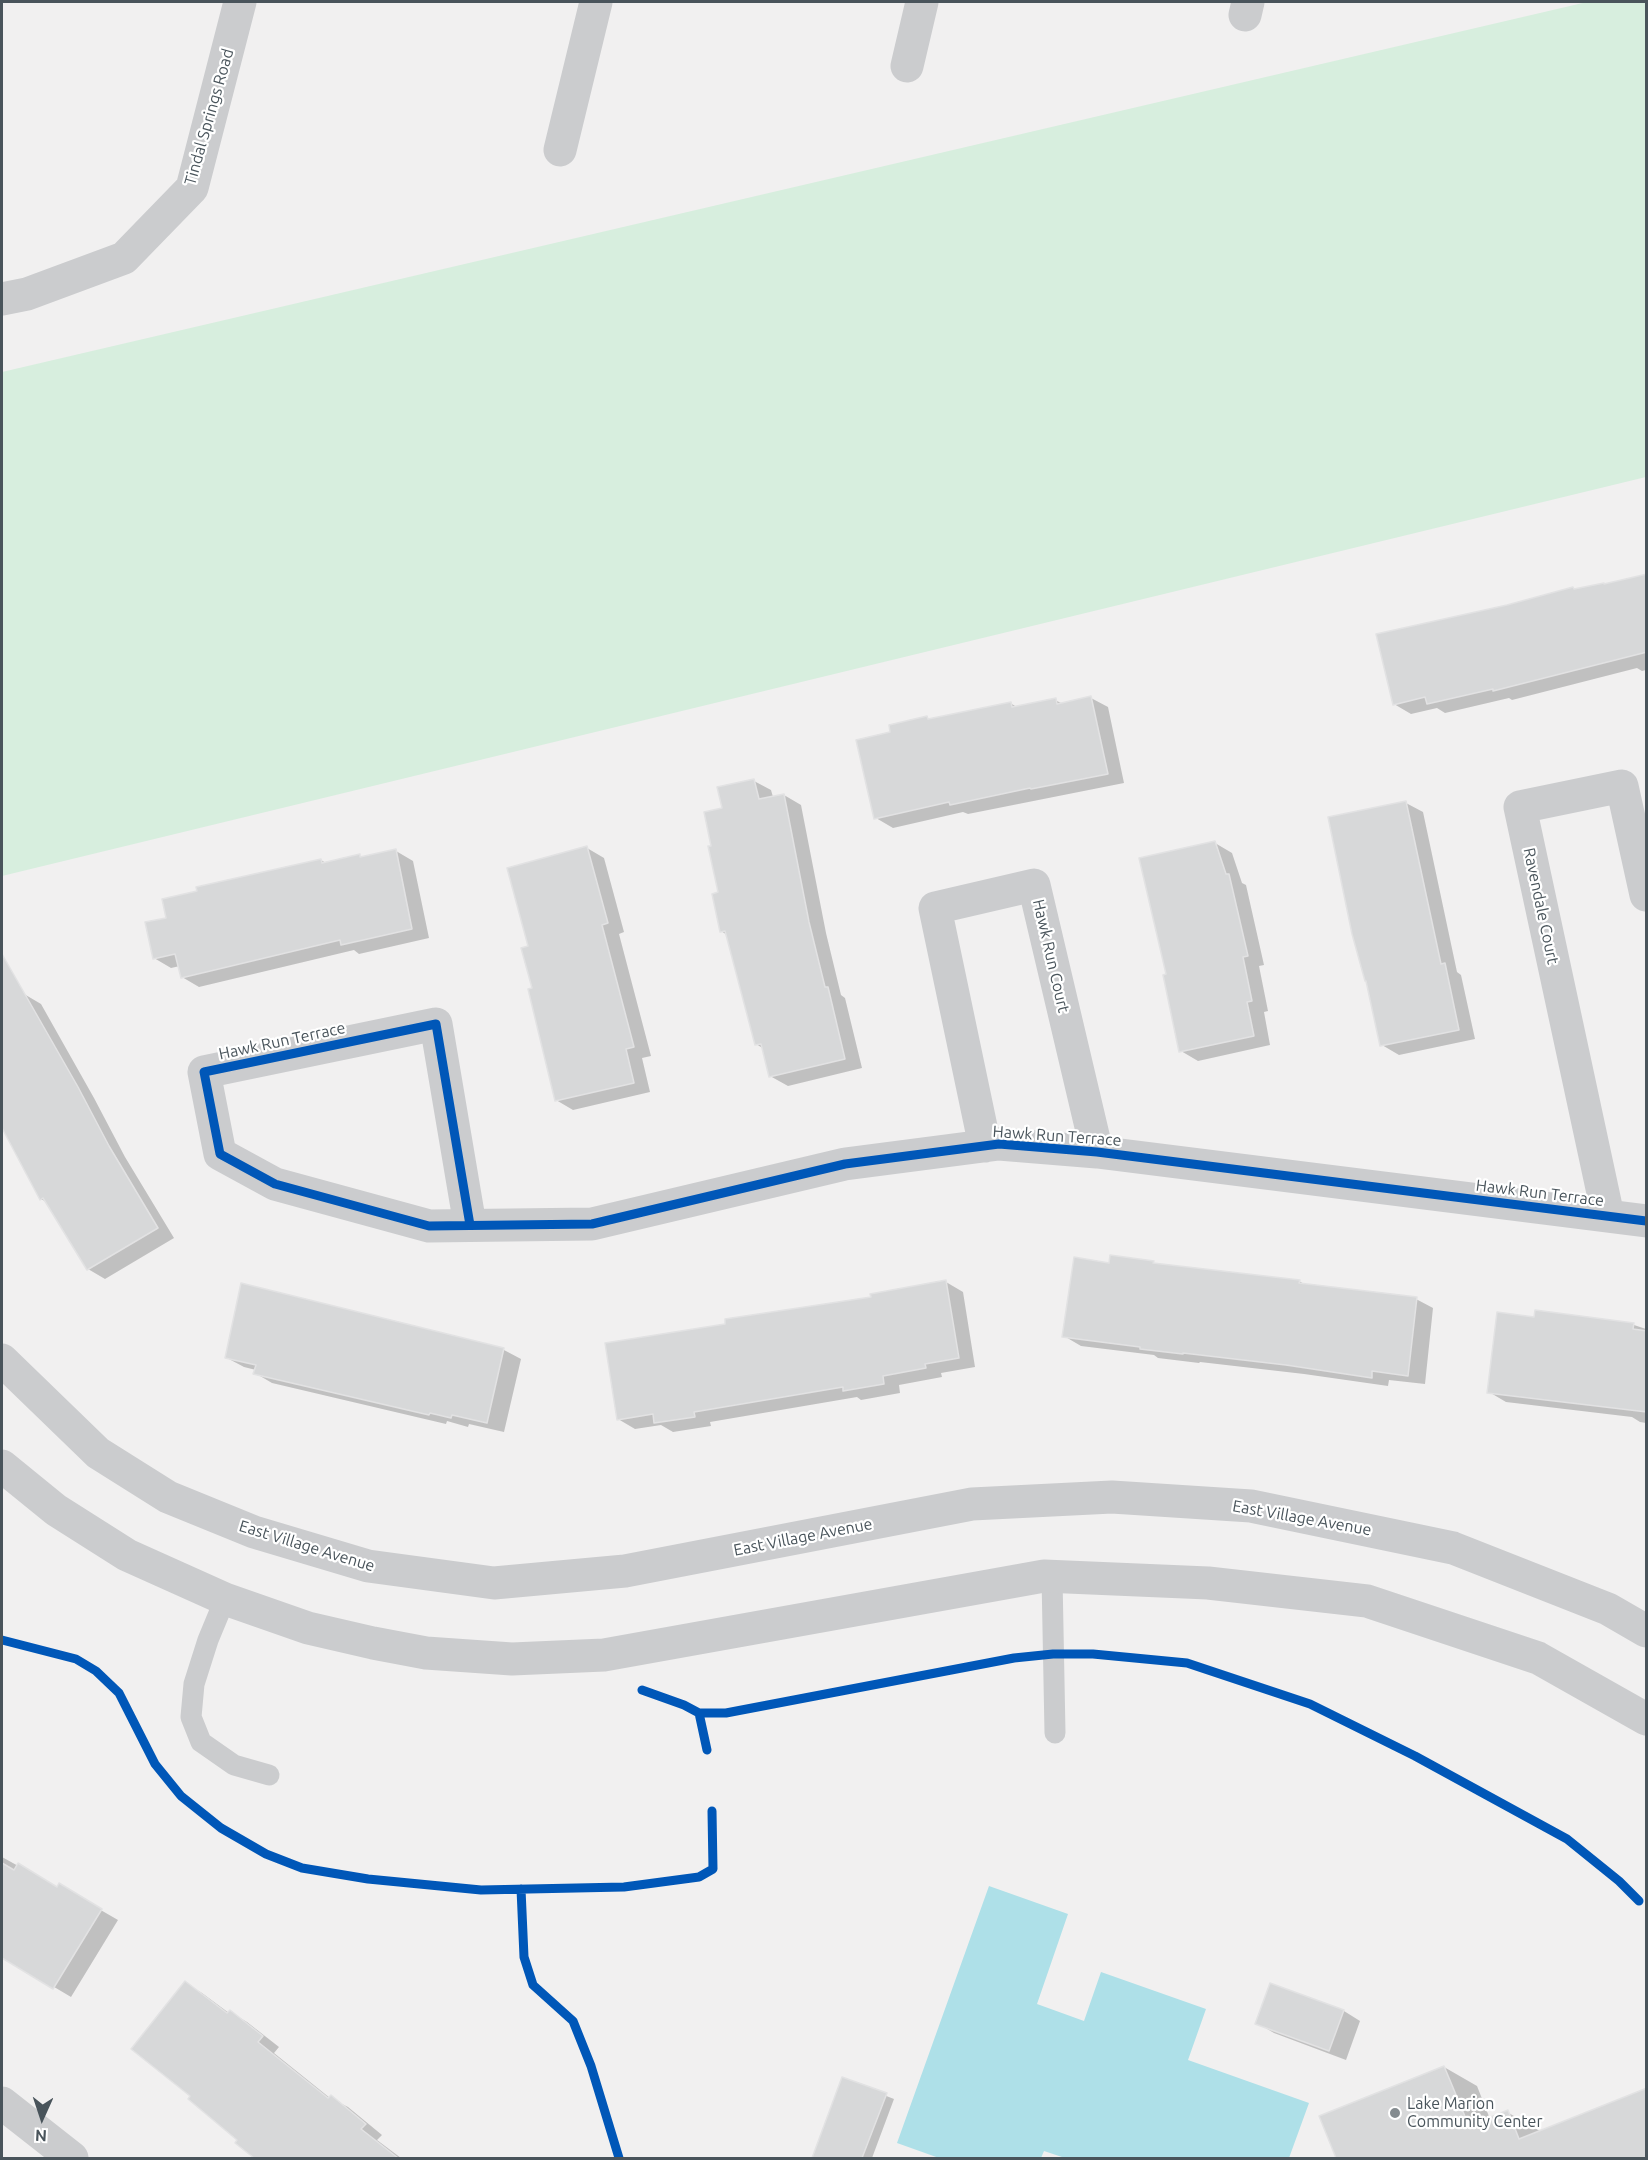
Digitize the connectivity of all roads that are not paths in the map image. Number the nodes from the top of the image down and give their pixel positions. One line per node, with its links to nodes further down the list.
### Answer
1 (240, 2): 6 (street, Tindal Springs Road)
2 (596, 2): 5 (street)
3 (922, 2): 4 (street)
4 (907, 66)
5 (560, 150)
6 (2, 299)
7 (1647, 895): 10 (street, Ravendale Court)
8 (985, 1146): 9 (street, Hawk Run Terrace); 9 (street, Hawk Run Court); 12 (street, Hawk Run Terrace)
9 (1097, 1152): 10 (street, Hawk Run Terrace)
10 (1608, 1216): 11 (street, Hawk Run Terrace)
11 (1647, 1221)
12 (470, 1225): 12 (street, Hawk Run Terrace)
13 (2, 1360): 17 (street, East Village Avenue)
14 (2, 1466): 16 (street)
15 (1052, 1577): 16 (street); 18 (street); 19 (lane)
16 (225, 1599): 20 (lane)
17 (1647, 1631)
18 (1647, 1719)
19 (1055, 1733)
20 (269, 1775)
21 (2, 2103): 22 (street)
22 (72, 2158)

